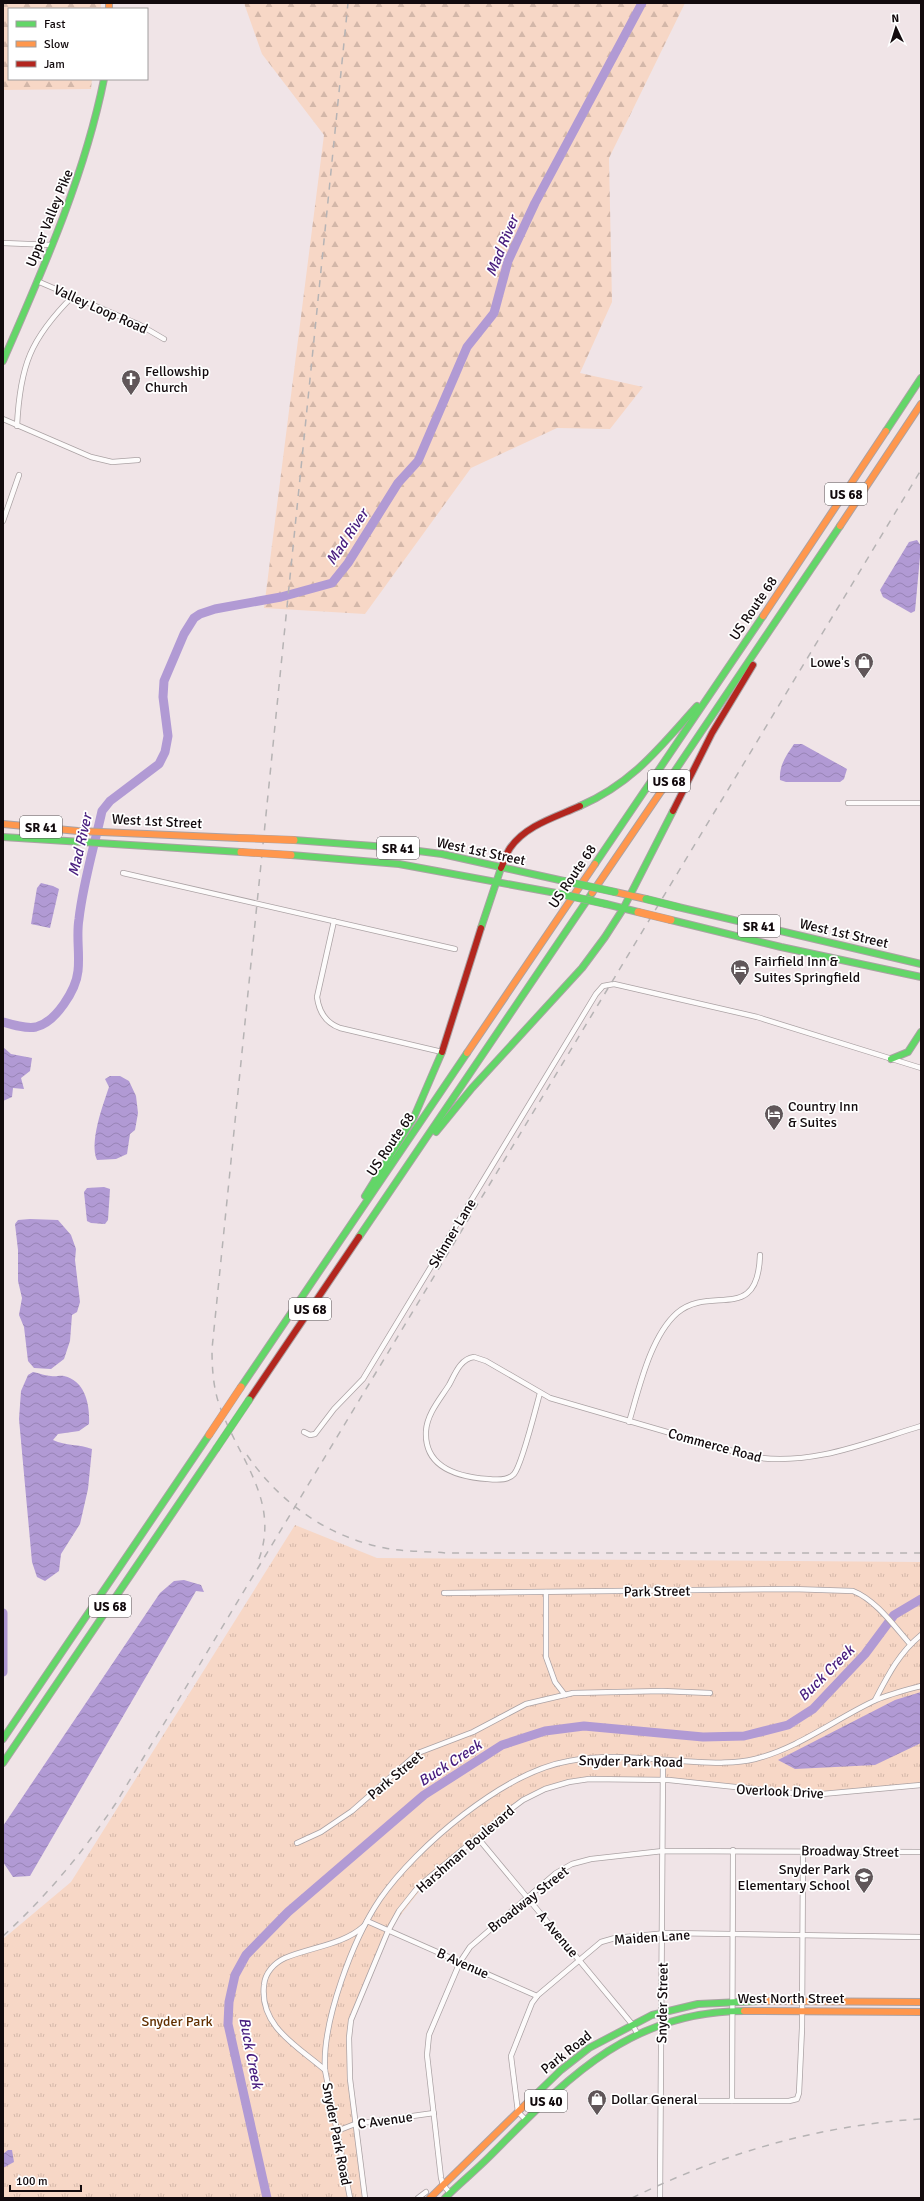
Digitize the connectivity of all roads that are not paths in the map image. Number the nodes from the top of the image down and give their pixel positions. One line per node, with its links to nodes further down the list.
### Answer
1 (104, 80): 3 (main road, Upper Valley Pike)
2 (3, 243): 3 (street)
3 (52, 245): 4 (main road, Upper Valley Pike)
4 (37, 281): 5 (street, Valley Loop Road); 7 (main road, Upper Valley Pike)
5 (73, 296): 6 (street, Valley Loop Road); 11 (street)
6 (164, 339)
7 (3, 361)
8 (921, 378): 16 (main road, US Route 68 / US 68)
9 (921, 404): 15 (main road, US Route 68 / US 68)
10 (3, 420): 11 (street)
11 (17, 426): 12 (street)
12 (138, 460)
13 (19, 475): 14 (street)
14 (3, 521)
15 (797, 591): 24 (main road); 34 (main road, US Route 68 / US 68)
16 (719, 682): 21 (main road); 35 (main road, US Route 68 / US 68)
17 (848, 803): 18 (street)
18 (921, 803)
19 (3, 824): 21 (main road, West 1st Street / SR 41, bridge)
20 (3, 837): 23 (main road, West 1st Street / SR 41, bridge)
21 (501, 868): 23 (main road); 24 (main road, West 1st Street / SR 41, bridge)
22 (123, 873): 26 (street)
23 (495, 882): 25 (main road, West 1st Street / SR 41, bridge); 31 (main road)
24 (630, 896): 25 (main road); 28 (main road, West 1st Street / SR 41, bridge)
25 (624, 909): 29 (main road, West 1st Street / SR 41, bridge); 34 (main road)
26 (334, 921): 27 (street); 31 (street)
27 (455, 949)
28 (921, 964)
29 (921, 977)
30 (921, 1032): 32 (main road)
31 (442, 1052): 35 (main road)
32 (891, 1059): 33 (street); 40 (street, Skinner Lane)
33 (921, 1068)
34 (414, 1156): 51 (main road, US Route 68 / US 68, bridge)
35 (344, 1235): 49 (main road, US Route 68 / US 68, bridge)
36 (760, 1255): 38 (street)
37 (540, 1393): 37 (street, Commerce Road); 38 (street, Commerce Road)
38 (629, 1422): 39 (street, Commerce Road)
39 (921, 1426)
40 (304, 1432)
41 (546, 1592): 42 (street, Park Street); 44 (street, Park Street); 47 (street)
42 (444, 1593)
43 (921, 1635): 44 (street)
44 (910, 1644): 48 (street)
45 (921, 1686): 48 (street, Snyder Park Road)
46 (710, 1693): 47 (street, Park Street)
47 (565, 1695): 55 (street, Park Street)
48 (875, 1700): 50 (street, Snyder Park Road)
49 (3, 1739)
50 (663, 1760): 52 (street, Snyder Street); 61 (street, Snyder Park Road)
51 (3, 1763)
52 (663, 1780): 53 (street, Overlook Drive); 54 (street, Harshman Boulevard); 57 (street, Snyder Street)
53 (921, 1785)
54 (477, 1837): 60 (street, A Avenue); 62 (street, Harshman Boulevard)
55 (297, 1843)
56 (733, 1850): 57 (street, Broadway Street); 58 (street, Broadway Street); 64 (street)
57 (663, 1851): 60 (street, Broadway Street); 63 (street, Snyder Street)
58 (803, 1851): 59 (street, Broadway Street); 65 (street)
59 (921, 1852)
60 (528, 1898): 67 (street, A Avenue); 68 (street, Broadway Street)
61 (366, 1923): 62 (street, B Avenue); 80 (street, Snyder Park Road); 80 (street, Snyder Park Road)
62 (388, 1931): 68 (street, B Avenue); 87 (street, Harshman Boulevard)
63 (662, 1934): 64 (street, Maiden Lane); 67 (street, Maiden Lane); 75 (street, Snyder Street)
64 (732, 1934): 65 (street, Maiden Lane); 70 (street)
65 (802, 1935): 66 (street, Maiden Lane); 71 (street)
66 (921, 1937)
67 (580, 1960): 69 (street, Maiden Lane); 78 (street, A Avenue)
68 (460, 1962): 69 (street, B Avenue); 85 (street, Broadway Street)
69 (537, 1996): 84 (street, Maiden Lane)
70 (732, 2001): 71 (main road, West North Street / US 40); 73 (street); 75 (main road, West North Street / US 40)
71 (802, 2001): 72 (main road, West North Street / US 40); 74 (street)
72 (921, 2002)
73 (732, 2011): 74 (main road, West North Street / US 40); 77 (main road, West North Street / US 40); 83 (street)
74 (802, 2011): 76 (main road, West North Street / US 40); 83 (street)
75 (662, 2012): 77 (street, Snyder Street); 78 (main road, Park Road / US 40)
76 (921, 2012)
77 (662, 2023): 79 (main road, Park Road / US 40); 82 (street, Snyder Street)
78 (632, 2024): 79 (street, A Avenue); 84 (main road, Park Road / US 40)
79 (637, 2033): 86 (main road, Park Road / US 40)
80 (325, 2070): 88 (street, Snyder Park Road)
81 (621, 2101): 82 (street)
82 (661, 2101): 83 (street); 95 (street, Snyder Street)
83 (732, 2101)
84 (518, 2112): 86 (street); 89 (main road, Park Road / US 40)
85 (434, 2113): 87 (street, C Avenue); 89 (street, Broadway Street)
86 (526, 2120): 91 (main road, Park Road / US 40)
87 (355, 2124): 88 (street, C Avenue); 93 (street, Harshman Boulevard)
88 (337, 2131): 92 (street, Snyder Park Road)
89 (443, 2185): 90 (main road, Park Road / US 40); 91 (street)
90 (428, 2195): 94 (street, Park Road)
91 (447, 2195)
92 (350, 2198)
93 (365, 2198)
94 (418, 2198)
95 (660, 2198)

